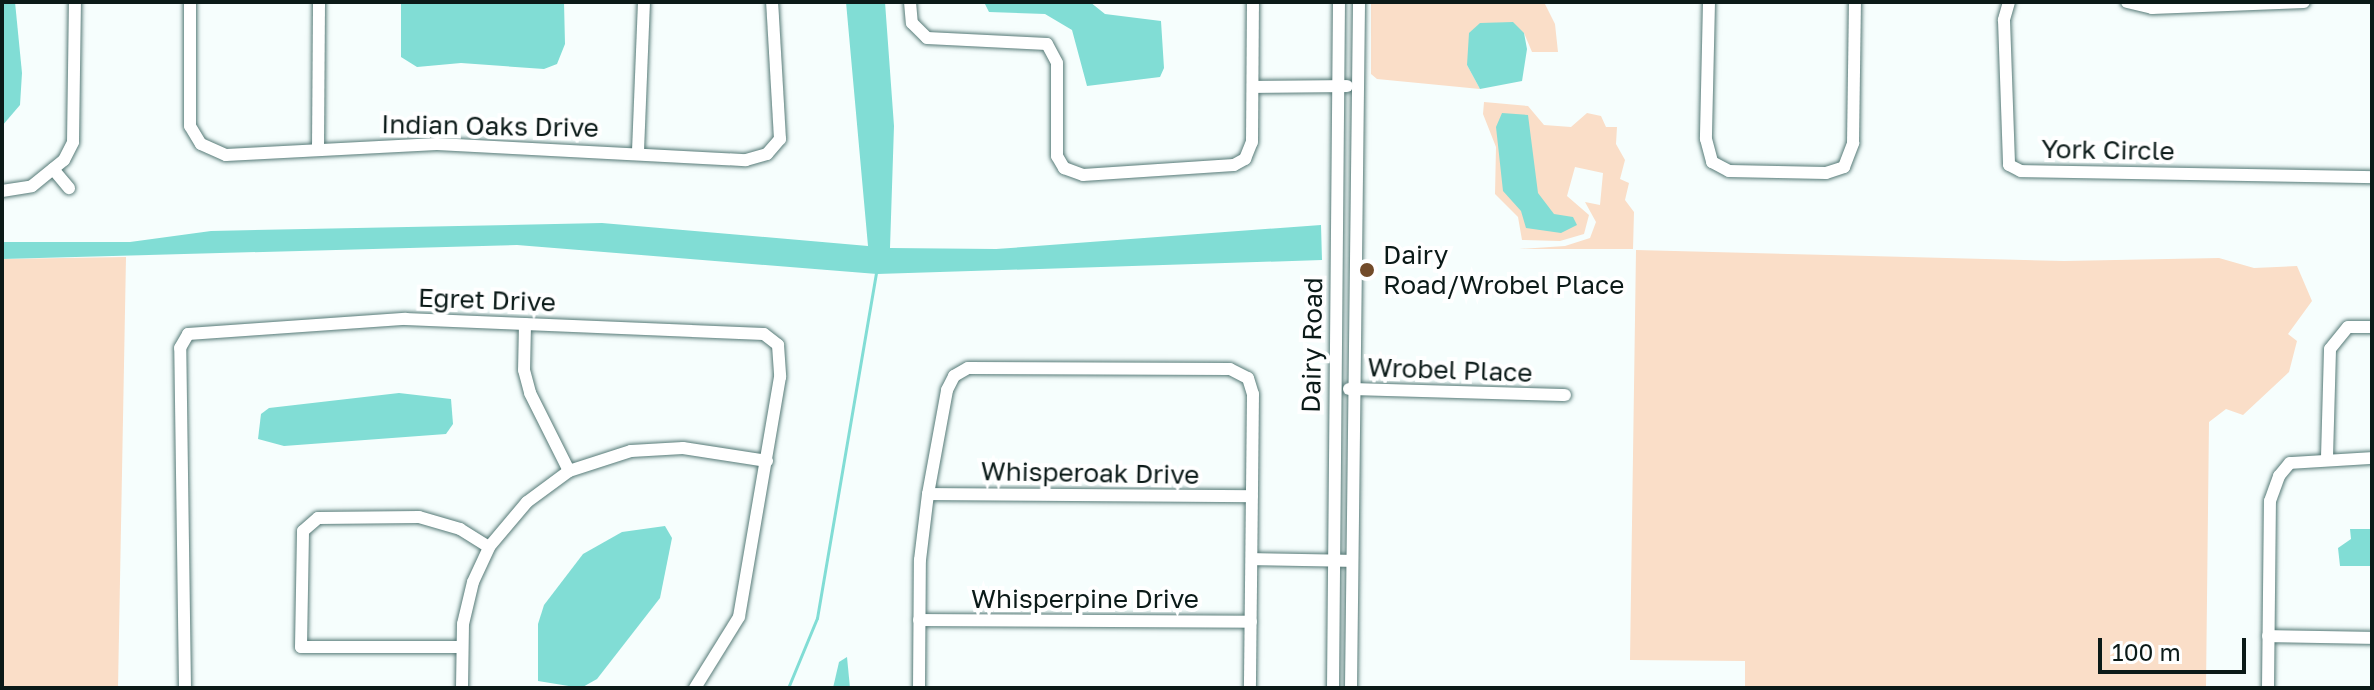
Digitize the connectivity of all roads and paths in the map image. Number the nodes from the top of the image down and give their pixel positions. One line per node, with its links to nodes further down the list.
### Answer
1 (75, 2): 21 (street)
2 (190, 2): 19 (street, Indian Oaks Drive)
3 (319, 2): 19 (street)
4 (644, 2): 20 (street)
5 (772, 2): 20 (street, Indian Oaks Drive)
6 (910, 2): 18 (street)
7 (1253, 2): 18 (street)
8 (1339, 2): 16 (street, Dairy Road)
9 (1359, 2): 17 (street, Dairy Road)
10 (1709, 2): 11 (street)
11 (1855, 2)
12 (2009, 2): 22 (street, York Circle)
13 (2127, 2): 15 (street)
14 (2304, 2): 15 (street)
15 (2257, 5)
16 (1338, 86): 17 (street); 18 (street); 27 (street, Dairy Road)
17 (1358, 86): 28 (street, Dairy Road)
18 (1253, 87)
19 (318, 147): 20 (street, Indian Oaks Drive)
20 (638, 151)
21 (53, 169): 23 (street); 24 (street)
22 (2372, 177)
23 (69, 188)
24 (2, 191)
25 (525, 324): 32 (street, Egret Drive); 33 (street); 45 (street, Egret Drive)
26 (2372, 327): 30 (street)
27 (1334, 389): 28 (street, Wrobel Place); 38 (street, Dairy Road)
28 (1354, 389): 29 (street, Wrobel Place); 39 (street, Dairy Road)
29 (1565, 395)
30 (2327, 457): 31 (street); 42 (street)
31 (2372, 458)
32 (767, 461): 33 (street); 47 (street, Egret Drive)
33 (569, 471): 36 (street)
34 (928, 494): 35 (street, Whisperoak Drive); 35 (street); 40 (street)
35 (1252, 496): 37 (street)
36 (489, 547): 44 (street); 44 (street)
37 (1252, 559): 38 (street); 41 (street)
38 (1332, 560): 39 (street); 50 (street, Dairy Road)
39 (1352, 561): 51 (street, Dairy Road)
40 (919, 620): 41 (street, Whisperpine Drive); 48 (street)
41 (1251, 622): 49 (street)
42 (2268, 636): 43 (street); 52 (street)
43 (2372, 638)
44 (462, 647): 46 (street)
45 (185, 688)
46 (462, 688)
47 (695, 688)
48 (919, 688)
49 (1250, 688)
50 (1333, 688)
51 (1351, 688)
52 (2268, 688)

